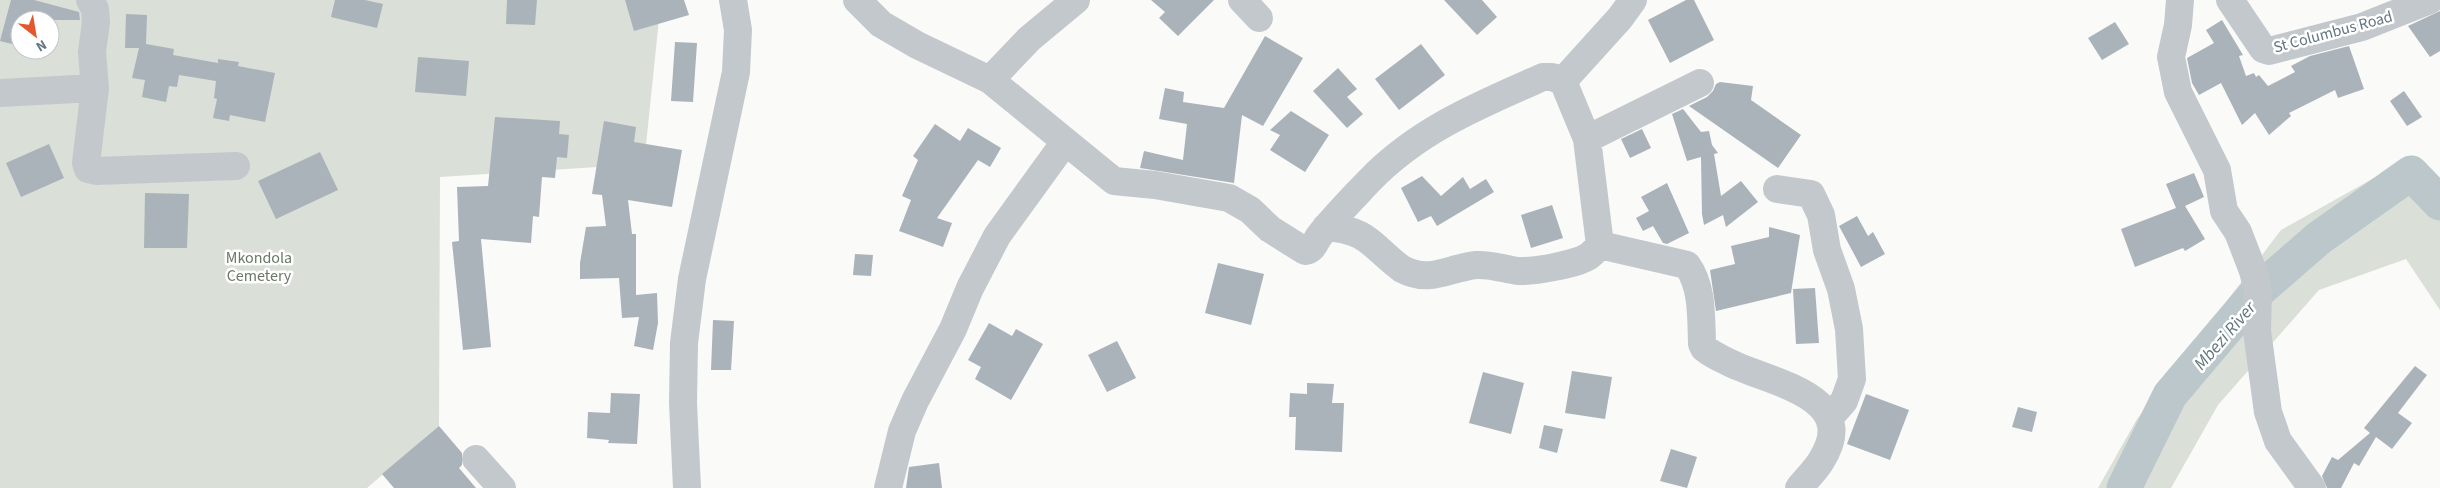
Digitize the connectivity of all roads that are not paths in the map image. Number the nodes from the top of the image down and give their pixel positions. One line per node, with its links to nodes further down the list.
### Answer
1 (90, 0): 12 (street)
2 (733, 0): 23 (street)
3 (857, 0): 9 (street)
4 (1076, 0): 9 (street)
5 (1633, 0): 10 (street)
6 (2180, 0): 26 (street)
7 (2230, 0): 8 (street, St Columbus Road)
8 (2430, 0)
9 (990, 80): 15 (street)
10 (1563, 81): 14 (street); 18 (street)
11 (1700, 83): 14 (street)
12 (95, 88): 13 (street); 16 (street)
13 (0, 93)
14 (1588, 139): 19 (street)
15 (1065, 142): 18 (street); 24 (street)
16 (236, 166)
17 (1777, 189): 20 (street)
18 (1326, 227): 19 (street)
19 (1600, 245): 20 (street)
20 (1830, 417): 25 (street)
21 (476, 459): 22 (street)
22 (502, 488)
23 (688, 488)
24 (888, 488)
25 (1799, 488)
26 (2312, 488)

